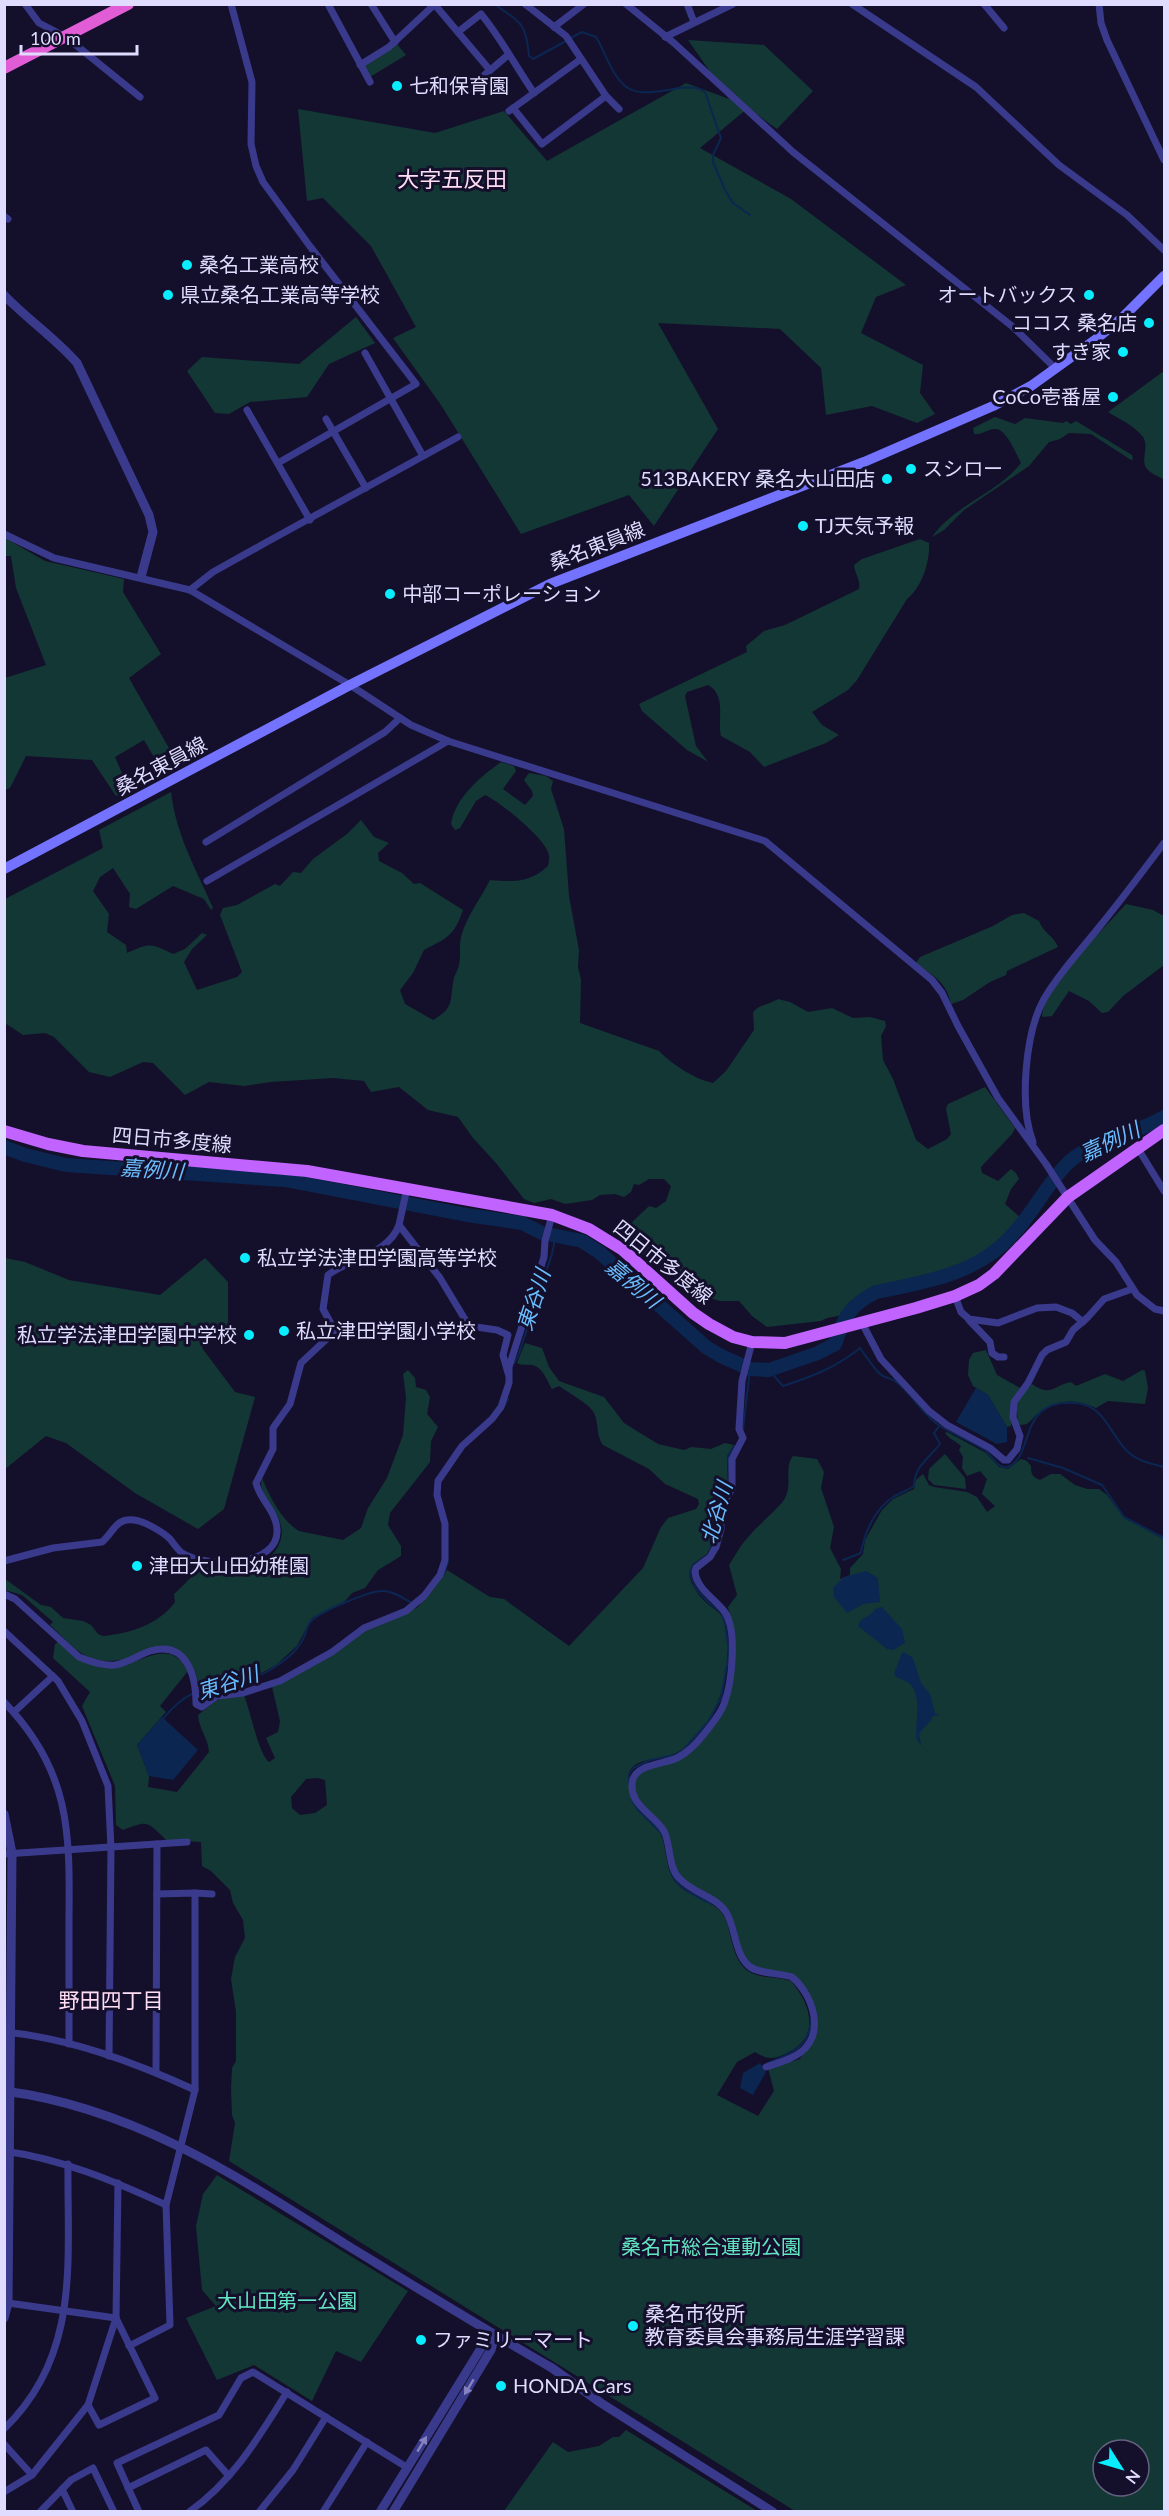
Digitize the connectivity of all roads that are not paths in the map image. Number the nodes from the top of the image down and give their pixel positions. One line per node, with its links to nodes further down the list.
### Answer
1 (25, 4): 21 (street)
2 (128, 4): 21 (highway)
3 (231, 4): 41 (street)
4 (328, 4): 26 (street)
5 (371, 4): 23 (street)
6 (525, 4): 18 (street)
7 (569, 4): 16 (street)
8 (584, 4): 16 (street)
9 (626, 4): 22 (street)
10 (687, 4): 17 (street)
11 (733, 4): 17 (street)
12 (984, 4): 19 (street)
13 (1099, 4): 35 (street)
14 (435, 5): 20 (street); 23 (street)
15 (855, 5): 36 (street)
16 (574, 11): 18 (street)
17 (694, 21): 22 (street)
18 (554, 27): 25 (street)
19 (1005, 28)
20 (458, 32): 24 (street); 28 (street)
21 (66, 37): 27 (highway); 33 (street)
22 (665, 37): 40 (street)
23 (394, 42): 26 (street)
24 (508, 55): 28 (street); 31 (street)
25 (581, 59): 31 (street); 32 (street)
26 (360, 65): 29 (street)
27 (4, 68)
28 (489, 69): 30 (street)
29 (370, 82)
30 (474, 84)
31 (534, 93): 32 (street)
32 (606, 96): 34 (street)
33 (140, 97)
34 (620, 109)
35 (1164, 160)
36 (1164, 250)
37 (1164, 276): 40 (main road, 桑名東員線)
38 (4, 295): 51 (street)
39 (365, 353): 41 (street)
40 (1056, 369): 53 (main road, 桑名東員線)
41 (390, 399): 44 (street); 46 (street)
42 (247, 411): 47 (street)
43 (326, 419): 44 (street)
44 (333, 431): 47 (street); 48 (street)
45 (458, 437): 46 (street)
46 (423, 456): 48 (street)
47 (278, 463): 49 (street)
48 (366, 488): 49 (street)
49 (310, 520): 52 (street)
50 (4, 534): 51 (street)
51 (141, 577): 52 (street)
52 (190, 590): 53 (street)
53 (350, 685): 54 (street); 58 (main road, 桑名東員線)
54 (400, 718): 55 (street); 56 (street)
55 (448, 741): 59 (street); 63 (street)
56 (206, 842)
57 (1164, 843): 63 (street)
58 (4, 869)
59 (207, 881)
60 (1164, 1130): 62 (main road, 四日市多度線)
61 (4, 1131): 64 (main road, 四日市多度線)
62 (1137, 1147): 65 (street); 66 (main road, 四日市多度線)
63 (1037, 1153): 66 (street)
64 (407, 1191): 67 (main road, 四日市多度線); 68 (street)
65 (1164, 1191)
66 (1064, 1192): 69 (street); 70 (main road, 四日市多度線)
67 (551, 1220): 75 (main road, 四日市多度線); 77 (street)
68 (399, 1225): 77 (street); 78 (street)
69 (1132, 1289): 71 (street); 73 (street)
70 (955, 1296): 72 (street); 74 (main road, 四日市多度線)
71 (1164, 1311)
72 (969, 1319): 73 (street); 76 (street)
73 (1083, 1322): 74 (street)
74 (858, 1324): 75 (main road, 四日市多度線)
75 (750, 1348): 96 (street)
76 (1004, 1357)
77 (508, 1374): 79 (street)
78 (4, 1561)
79 (4, 1594)
80 (4, 1631): 81 (street)
81 (53, 1676): 83 (street); 87 (street)
82 (4, 1702): 83 (street)
83 (14, 1712): 88 (street)
84 (4, 1814): 89 (street)
85 (187, 1842): 86 (street)
86 (157, 1844): 87 (street); 91 (street)
87 (111, 1848): 88 (street); 95 (street)
88 (70, 1850): 89 (street); 94 (street)
89 (8, 1854): 93 (street)
90 (195, 1893): 91 (street); 92 (street); 98 (street)
91 (157, 1894): 97 (street)
92 (212, 1894)
93 (7, 2032): 94 (street); 99 (street)
94 (69, 2044): 95 (street)
95 (110, 2056): 97 (street)
96 (766, 2067)
97 (156, 2072): 98 (street)
98 (195, 2090): 100 (street)
99 (7, 2091): 100 (street); 101 (street)
100 (181, 2145): 104 (street); 110 (street)
101 (7, 2152): 102 (street); 105 (street)
102 (68, 2164): 103 (street); 107 (street)
103 (118, 2183): 104 (street); 109 (street)
104 (166, 2205): 111 (street)
105 (6, 2251): 106 (street)
106 (8, 2303): 107 (street); 108 (street)
107 (65, 2312): 109 (street); 115 (street)
108 (4, 2318)
109 (116, 2318): 111 (street); 113 (street)
110 (495, 2335): 118 (street, one-way to 110); 132 (street, one-way to 132); 133 (street)
111 (129, 2346): 113 (street)
112 (287, 2392): 114 (street); 120 (street); 121 (street)
113 (88, 2405): 119 (street)
114 (327, 2417): 116 (street); 129 (street)
115 (4, 2429)
116 (367, 2442): 118 (street); 130 (street)
117 (4, 2445): 119 (street)
118 (408, 2468): 131 (street)
119 (32, 2475): 123 (street)
120 (229, 2476): 121 (street); 128 (street)
121 (128, 2488): 127 (street)
122 (62, 2489): 124 (street); 125 (street); 126 (street)
123 (4, 2492)
124 (40, 2511)
125 (73, 2511)
126 (114, 2511)
127 (139, 2511)
128 (189, 2511)
129 (260, 2511)
130 (323, 2511)
131 (380, 2511)
132 (393, 2511)
133 (773, 2511)

